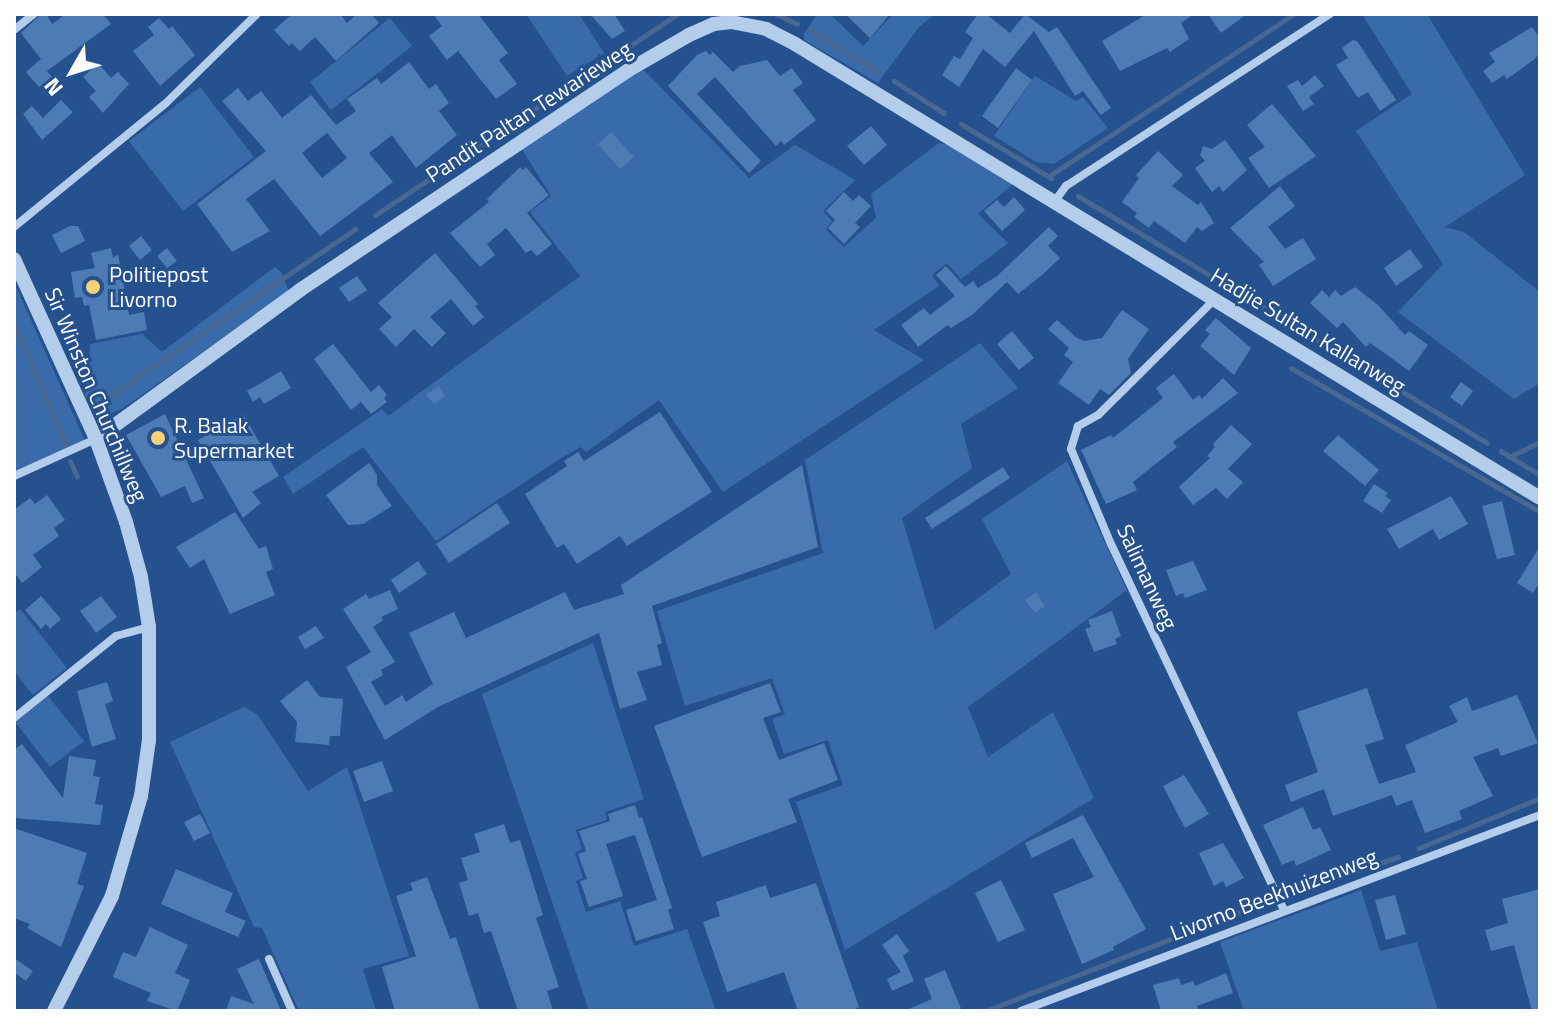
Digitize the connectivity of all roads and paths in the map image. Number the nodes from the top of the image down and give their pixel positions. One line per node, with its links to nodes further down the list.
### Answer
1 (34, 14): 4 (street)
2 (257, 14): 6 (street)
3 (1330, 14): 5 (street)
4 (14, 30)
5 (1055, 201): 8 (street, Hadjie Sultan Kallanweg); 9 (street, Pandit Paltan Tewarieweg)
6 (14, 227)
7 (14, 259): 9 (street, Sir Winston Churchillweg)
8 (1214, 300): 11 (street, Hadjie Sultan Kallanweg); 15 (street, Salimanweg)
9 (96, 439): 10 (street); 12 (street, Sir Winston Churchillweg)
10 (14, 476)
11 (1540, 498)
12 (149, 627): 13 (street); 17 (street, Sir Winston Churchillweg)
13 (14, 718)
14 (1540, 815): 15 (street, Livorno Beekhuizenweg)
15 (1284, 910): 19 (street, Livorno Beekhuizenweg)
16 (269, 959): 18 (street)
17 (54, 1011)
18 (292, 1011)
19 (1021, 1011)

